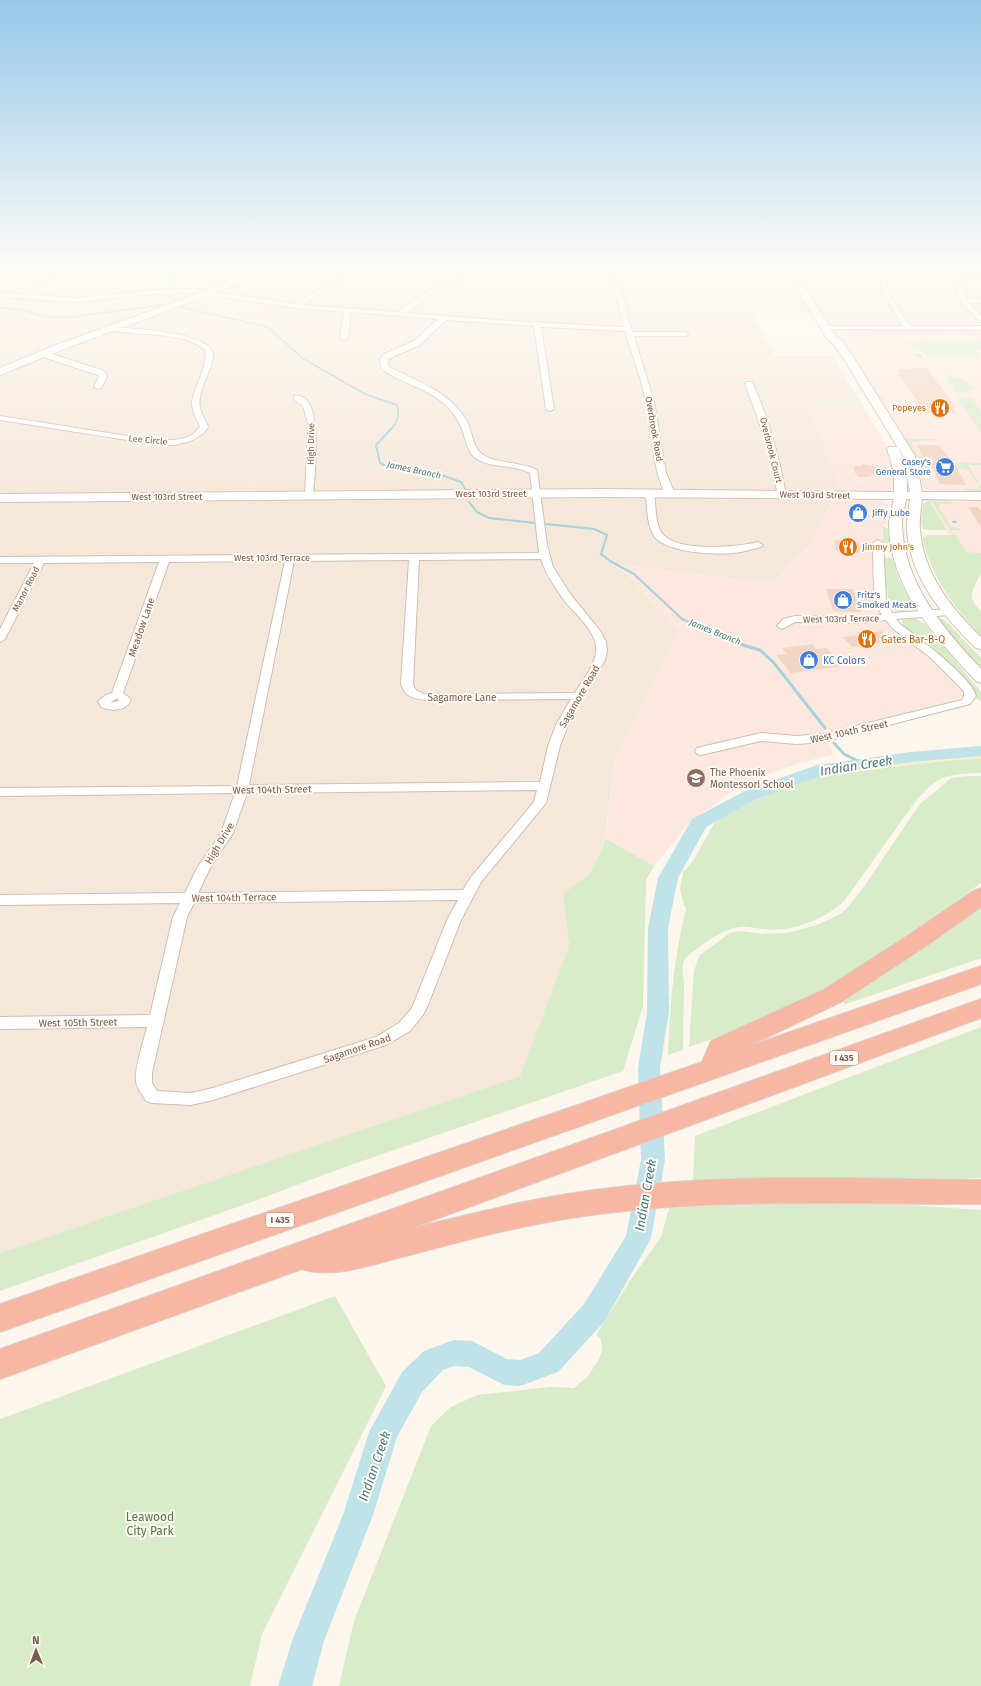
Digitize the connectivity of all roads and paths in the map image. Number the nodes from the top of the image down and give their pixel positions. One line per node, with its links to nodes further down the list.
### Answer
1 (58, 349): 8 (main road)
2 (207, 349): 14 (street, Lee Circle)
3 (404, 349): 15 (street, Sagamore Road)
4 (541, 349): 13 (street)
5 (634, 349): 17 (street, Overbrook Road)
6 (832, 349): 20 (main road)
7 (842, 349): 21 (main road)
8 (43, 354): 9 (main road); 11 (street)
9 (0, 372)
10 (749, 384): 18 (street, Overbrook Court)
11 (98, 386)
12 (297, 398): 19 (street, High Drive)
13 (550, 409)
14 (0, 418)
15 (537, 494): 16 (main road, West 103rd Street); 19 (main road, West 103rd Street); 26 (street, Sagamore Road)
16 (650, 494): 17 (main road, West 103rd Street); 25 (street)
17 (671, 494): 18 (main road, West 103rd Street)
18 (782, 494): 20 (main road, West 103rd Street)
19 (309, 496): 23 (main road, West 103rd Street)
20 (900, 496): 21 (main road, West 103rd Street); 33 (main road)
21 (916, 496): 22 (main road, West 103rd Street); 32 (main road)
22 (981, 496)
23 (0, 498)
24 (878, 543): 34 (street)
25 (758, 545)
26 (545, 556): 27 (street, West 103rd Terrace); 40 (street, Sagamore Road)
27 (414, 557): 28 (street, West 103rd Terrace); 40 (street, Sagamore Lane)
28 (290, 558): 29 (street, West 103rd Terrace); 43 (street, High Drive)
29 (165, 559): 31 (street, West 103rd Terrace); 39 (street, Meadow Lane)
30 (0, 560): 31 (street, West 103rd Terrace)
31 (40, 560): 36 (street, Manor Road)
32 (950, 612): 33 (street, West 103rd Terrace); 37 (main road)
33 (926, 613): 34 (street, West 103rd Terrace); 38 (main road)
34 (889, 617): 35 (street, West 103rd Terrace); 41 (street, West 104th Street)
35 (782, 626)
36 (0, 639)
37 (981, 645)
38 (981, 678)
39 (117, 695)
40 (579, 696): 42 (street, Sagamore Road)
41 (701, 751)
42 (545, 786): 43 (street, West 104th Street); 45 (street, Sagamore Road)
43 (242, 789): 44 (street, West 104th Street); 47 (street, High Drive)
44 (0, 792)
45 (468, 895): 47 (street, West 104th Terrace); 54 (street, Sagamore Road)
46 (981, 896): 53 (highway)
47 (189, 897): 48 (street, West 104th Terrace); 51 (street, High Drive)
48 (0, 900)
49 (981, 975): 53 (highway, I 435)
50 (981, 1008): 56 (highway, I 435)
51 (156, 1021): 52 (street, West 105th Street); 54 (street, High Drive)
52 (0, 1023)
53 (707, 1071): 57 (highway, I 435)
54 (152, 1097)
55 (981, 1192): 56 (highway)
56 (293, 1258): 58 (highway, I 435)
57 (0, 1318)
58 (0, 1364)

